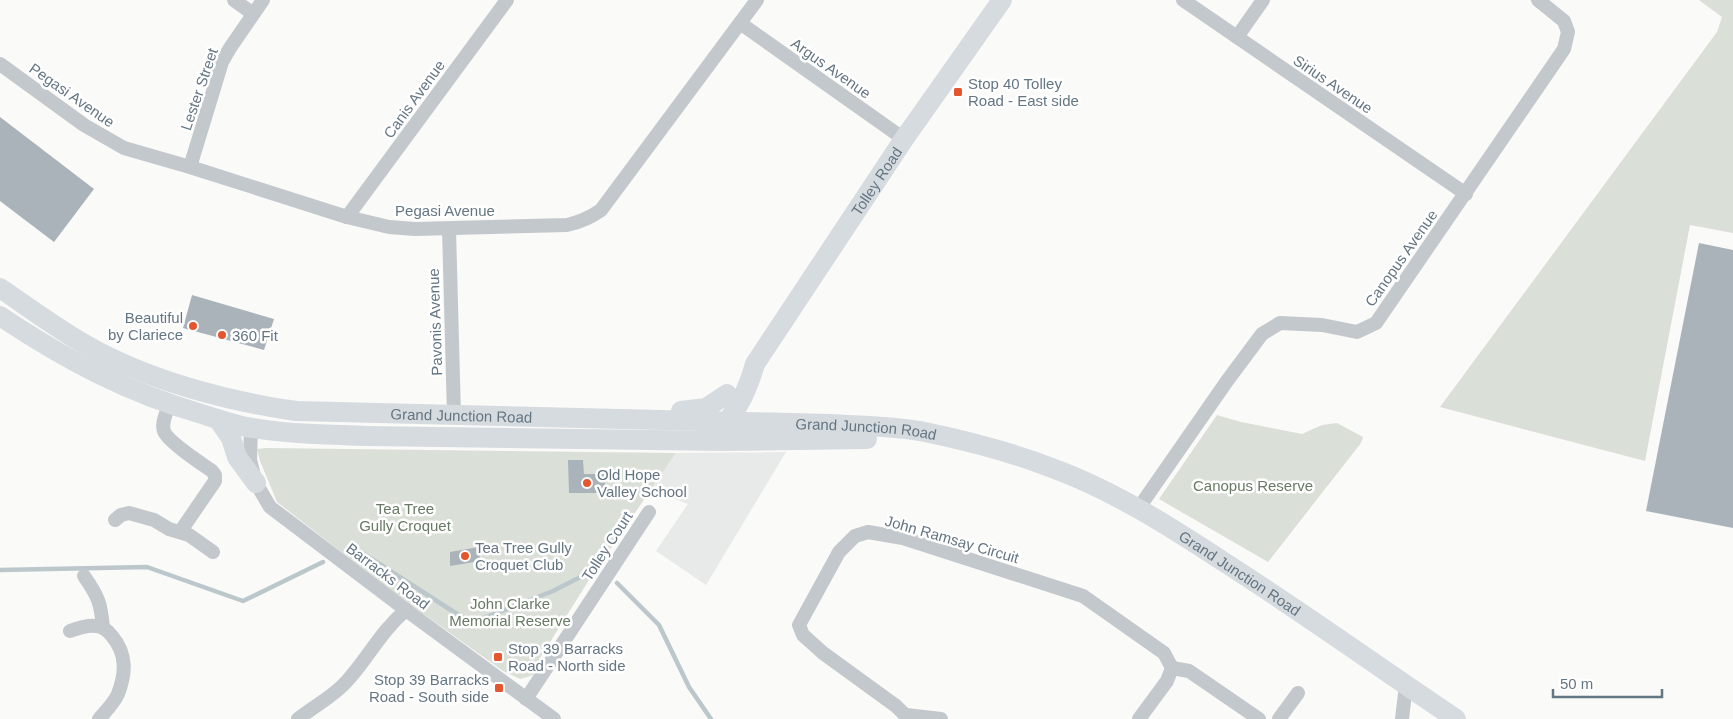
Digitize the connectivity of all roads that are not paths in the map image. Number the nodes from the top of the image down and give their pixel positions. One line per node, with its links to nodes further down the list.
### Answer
1 (234, 0): 9 (street)
2 (263, 0): 9 (street, Lester Street)
3 (507, 0): 16 (street, Canis Avenue)
4 (757, 0): 10 (street, Pegasi Avenue)
5 (1002, 0): 13 (main road, Tolley Road)
6 (1183, 0): 11 (street, Sirius Avenue)
7 (1263, 0): 11 (street)
8 (1538, 0): 15 (street, Canopus Avenue)
9 (252, 13): 14 (street, Lester Street)
10 (740, 24): 13 (street, Argus Avenue); 17 (street, Pegasi Avenue)
11 (1237, 37): 15 (street, Sirius Avenue)
12 (0, 64): 14 (street, Pegasi Avenue)
13 (904, 139): 20 (main road, Tolley Road)
14 (190, 167): 16 (street, Pegasi Avenue)
15 (1466, 194): 32 (street, Canopus Avenue)
16 (347, 217): 17 (street, Pegasi Avenue)
17 (448, 229): 23 (street, Pavonis Avenue)
18 (0, 288): 22 (main road, Grand Junction Road)
19 (0, 316): 21 (main road, Grand Junction Road)
20 (735, 393): 24 (main road); 26 (main road); 28 (main road, Tolley Road)
21 (169, 404): 25 (main road, Grand Junction Road); 35 (street)
22 (254, 405): 23 (main road, Grand Junction Road); 27 (main road)
23 (454, 415): 24 (main road, Grand Junction Road); 29 (main road)
24 (572, 417): 28 (main road, Grand Junction Road)
25 (218, 419): 27 (main road, Grand Junction Road); 31 (main road)
26 (771, 423): 28 (main road, Grand Junction Road); 30 (main road, Grand Junction Road)
27 (251, 428): 29 (main road, Grand Junction Road); 31 (street, Barracks Road)
28 (724, 431): 29 (main road, Grand Junction Road); 30 (main road, Grand Junction Road)
29 (455, 436)
30 (951, 439): 32 (main road, Grand Junction Road)
31 (256, 483): 38 (street, Barracks Road)
32 (1138, 509): 42 (main road, Grand Junction Road)
33 (649, 512): 44 (street, Tolley Court)
34 (115, 520): 35 (street)
35 (180, 532): 36 (street)
36 (213, 552)
37 (84, 576): 39 (street)
38 (406, 610): 44 (street, Barracks Road); 47 (street)
39 (103, 628): 40 (street); 46 (street)
40 (70, 631)
41 (1172, 668): 45 (street, John Ramsay Circuit); 50 (street); 51 (street)
42 (1406, 685): 53 (street); 54 (main road, Grand Junction Road)
43 (1298, 693): 52 (street)
44 (526, 699): 48 (street, Barracks Road)
45 (907, 717): 49 (street)
46 (99, 719)
47 (298, 719)
48 (554, 719)
49 (941, 719)
50 (1139, 719)
51 (1259, 719)
52 (1279, 719)
53 (1402, 719)
54 (1456, 719)

